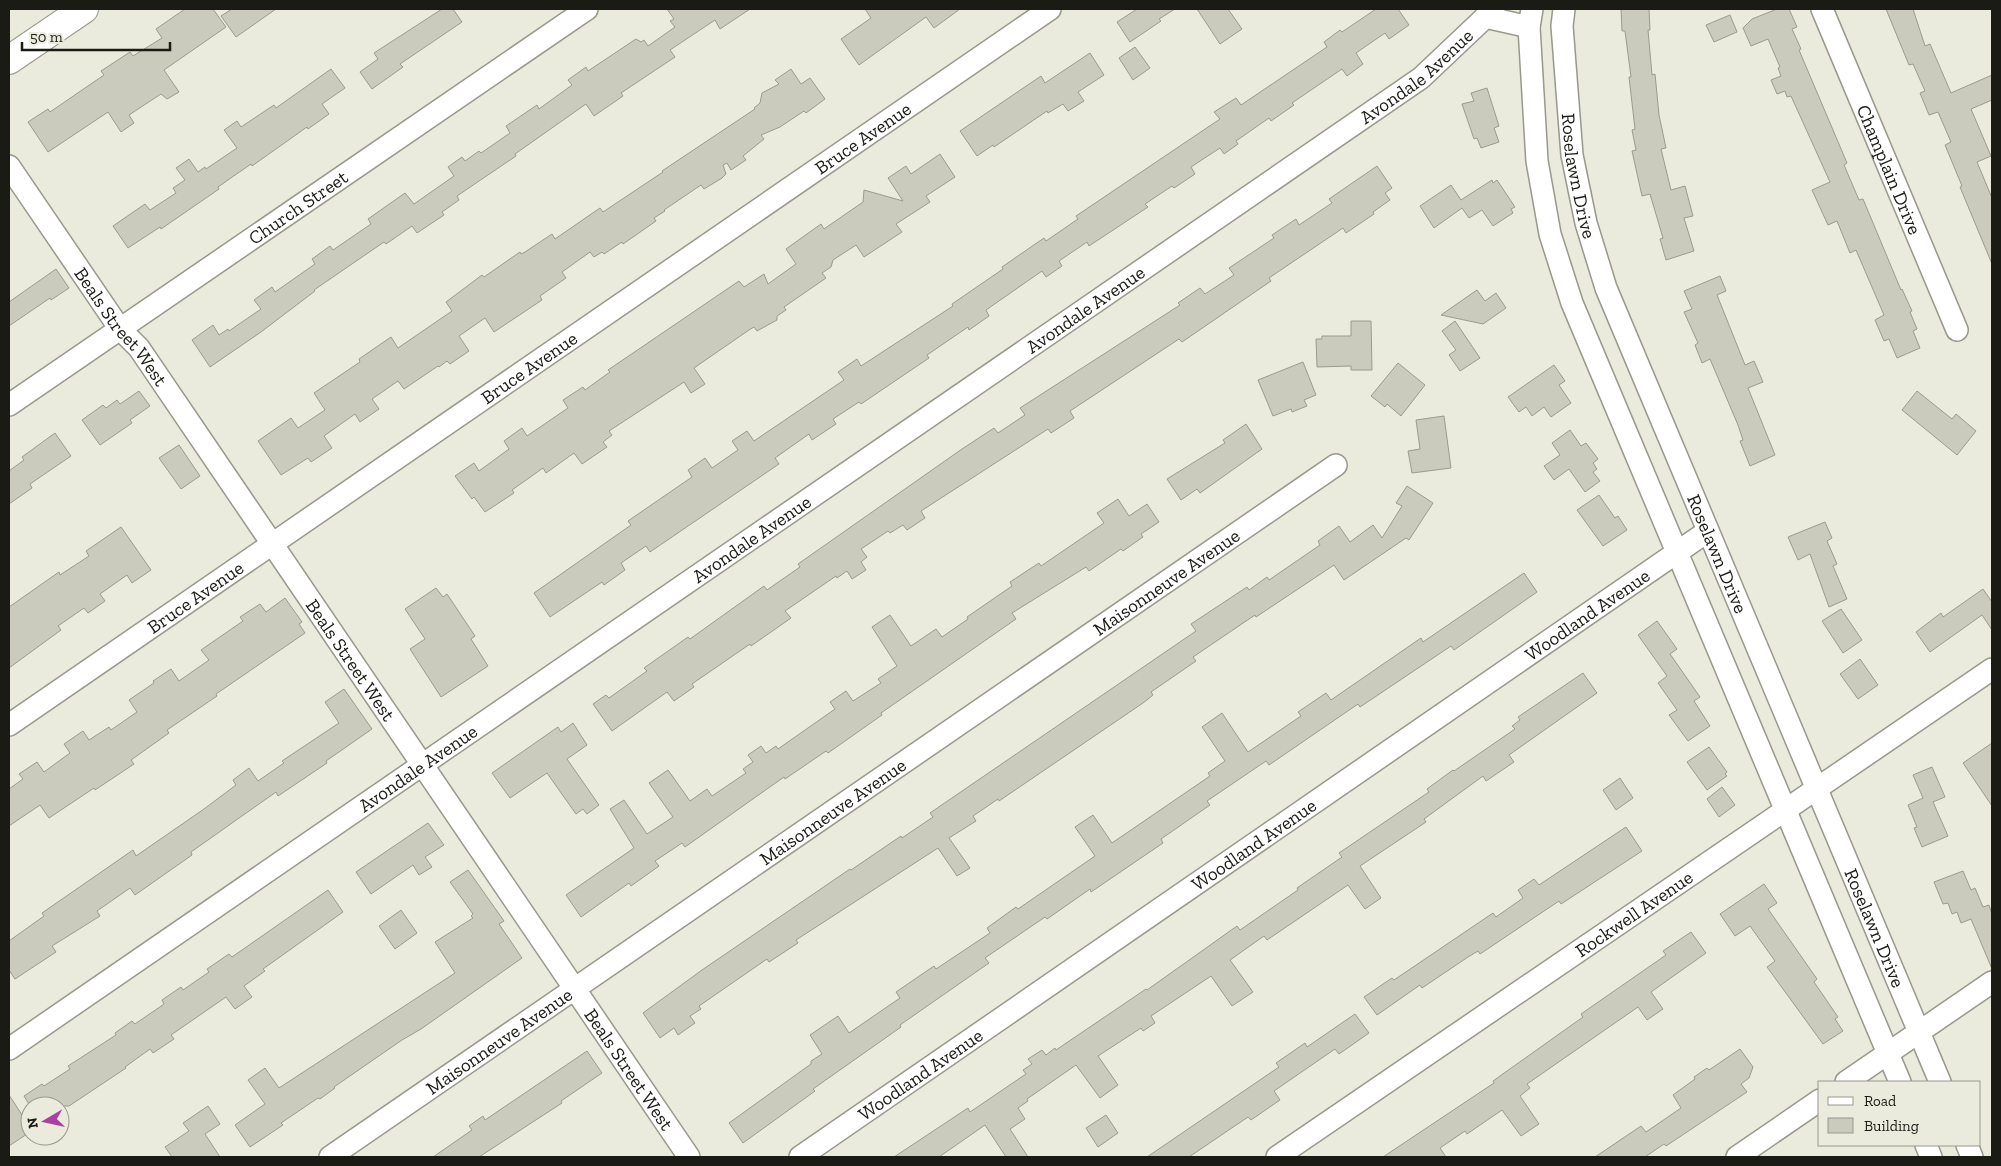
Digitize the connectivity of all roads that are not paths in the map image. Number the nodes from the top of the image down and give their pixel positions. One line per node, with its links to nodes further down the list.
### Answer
1 (84, 9): 8 (main road)
2 (587, 9): 10 (street, Church Street)
3 (1050, 9): 15 (street, Bruce Avenue)
4 (1564, 9): 14 (street, Roselawn Drive)
5 (1822, 9): 11 (street, Champlain Drive)
6 (1490, 13): 7 (street, Avondale Avenue); 19 (street, Avondale Avenue)
7 (1531, 18): 16 (street, Roselawn Drive)
8 (9, 60)
9 (9, 166): 10 (street, Beals Street West)
10 (120, 329): 12 (street, Church Street); 15 (street, Beals Street West)
11 (1957, 330)
12 (9, 405)
13 (1336, 465): 23 (street, Maisonneuve Avenue)
14 (1708, 532): 16 (street, Woodland Avenue); 20 (street, Roselawn Drive)
15 (272, 544): 18 (street, Bruce Avenue); 19 (street, Beals Street West)
16 (1677, 553): 21 (street, Roselawn Drive); 33 (street, Woodland Avenue)
17 (1992, 669): 20 (street, Rockwell Avenue)
18 (9, 725)
19 (422, 764): 23 (street, Beals Street West); 25 (street, Avondale Avenue)
20 (1817, 789): 21 (street, Rockwell Avenue); 24 (street, Roselawn Drive)
21 (1785, 810): 26 (street, Roselawn Drive); 34 (street, Rockwell Avenue)
22 (1992, 982): 24 (street)
23 (575, 989): 31 (street, Maisonneuve Avenue); 32 (street, Beals Street West)
24 (1919, 1032): 26 (street); 29 (street, Roselawn Drive)
25 (9, 1049)
26 (1888, 1053): 27 (street); 28 (street, Roselawn Drive)
27 (1847, 1081)
28 (1900, 1081)
29 (1940, 1081)
30 (1818, 1101): 35 (street)
31 (330, 1157)
32 (689, 1157)
33 (800, 1157)
34 (1277, 1157)
35 (1737, 1157)

